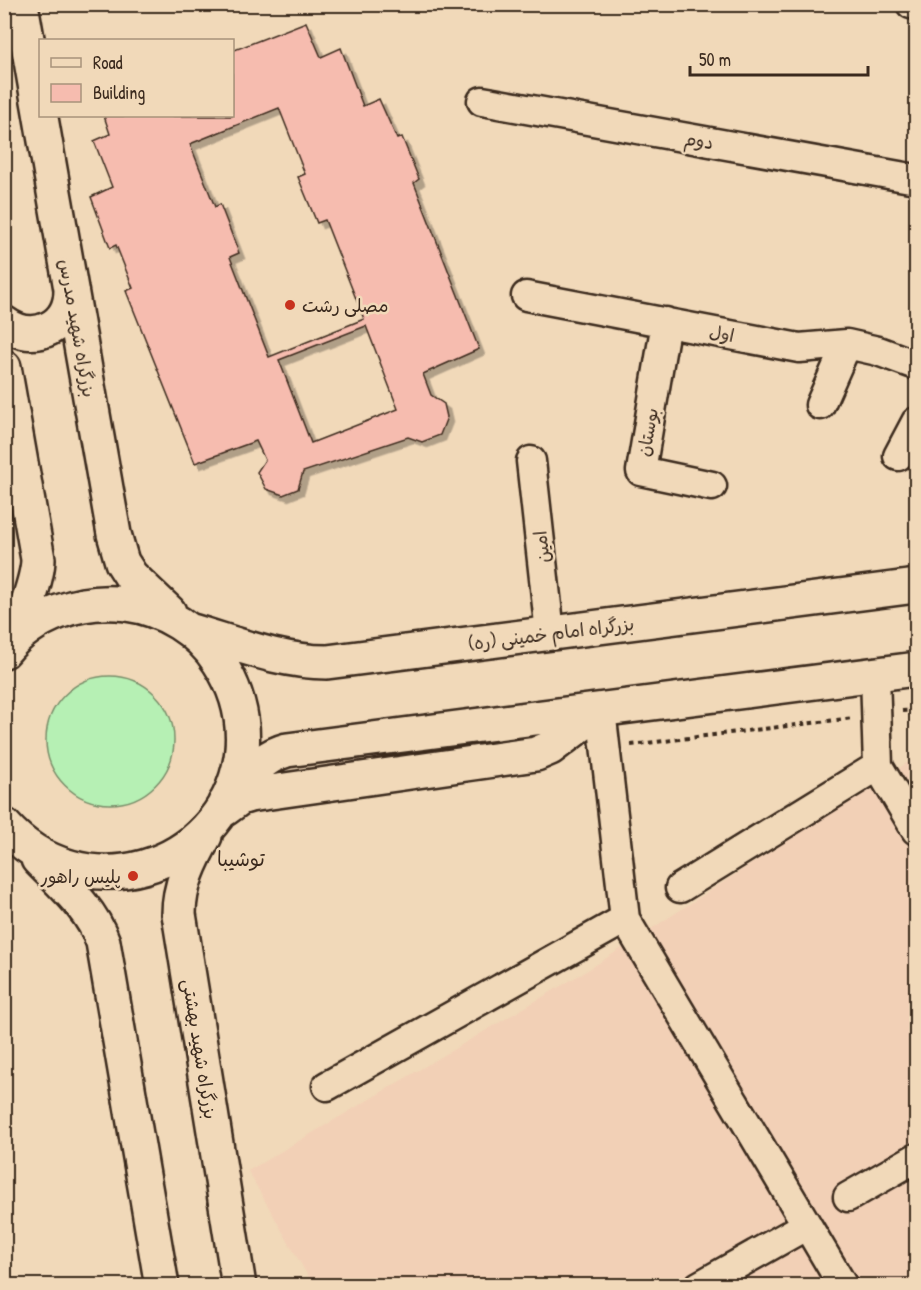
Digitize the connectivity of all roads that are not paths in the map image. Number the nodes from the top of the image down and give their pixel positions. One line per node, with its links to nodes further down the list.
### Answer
1 (21, 4): 5 (highway, بزرگراه شهید مدرس)
2 (911, 4): 3 (lane)
3 (916, 5)
4 (482, 101): 7 (lane, دوم)
5 (39, 107)
6 (41, 117): 8 (highway, بزرگراه شهید مدرس)
7 (916, 179)
8 (71, 290): 10 (highway); 21 (highway, بزرگراه شهید مدرس)
9 (526, 296): 11 (lane, اول)
10 (4, 322)
11 (666, 322): 12 (lane, اول); 19 (lane, بوستان)
12 (847, 344): 13 (lane, اول); 15 (lane)
13 (916, 365)
14 (4, 367): 23 (highway)
15 (820, 405)
16 (916, 422): 17 (lane)
17 (898, 456)
18 (531, 461): 22 (lane, امین)
19 (712, 486)
20 (916, 586): 22 (highway, بزرگراه امام خمینی (ره))
21 (186, 628): 22 (highway, بزرگراه امام خمینی (ره)); 23 (highway); 28 (highway, بزرگراه شهید مدرس)
22 (550, 633)
23 (7, 648)
24 (916, 669): 25 (highway)
25 (876, 675): 26 (highway); 27 (lane)
26 (601, 710): 28 (highway); 32 (lane)
27 (878, 766): 29 (lane); 31 (lane)
28 (220, 812): 30 (highway); 38 (highway, بزرگراه شهید بهشتی)
29 (916, 830)
30 (13, 834): 37 (highway)
31 (680, 888)
32 (625, 919): 33 (lane); 36 (lane)
33 (327, 1086)
34 (916, 1158): 35 (lane)
35 (848, 1197)
36 (807, 1225): 39 (lane); 40 (lane)
37 (162, 1286)
38 (239, 1286)
39 (699, 1286)
40 (843, 1286)

